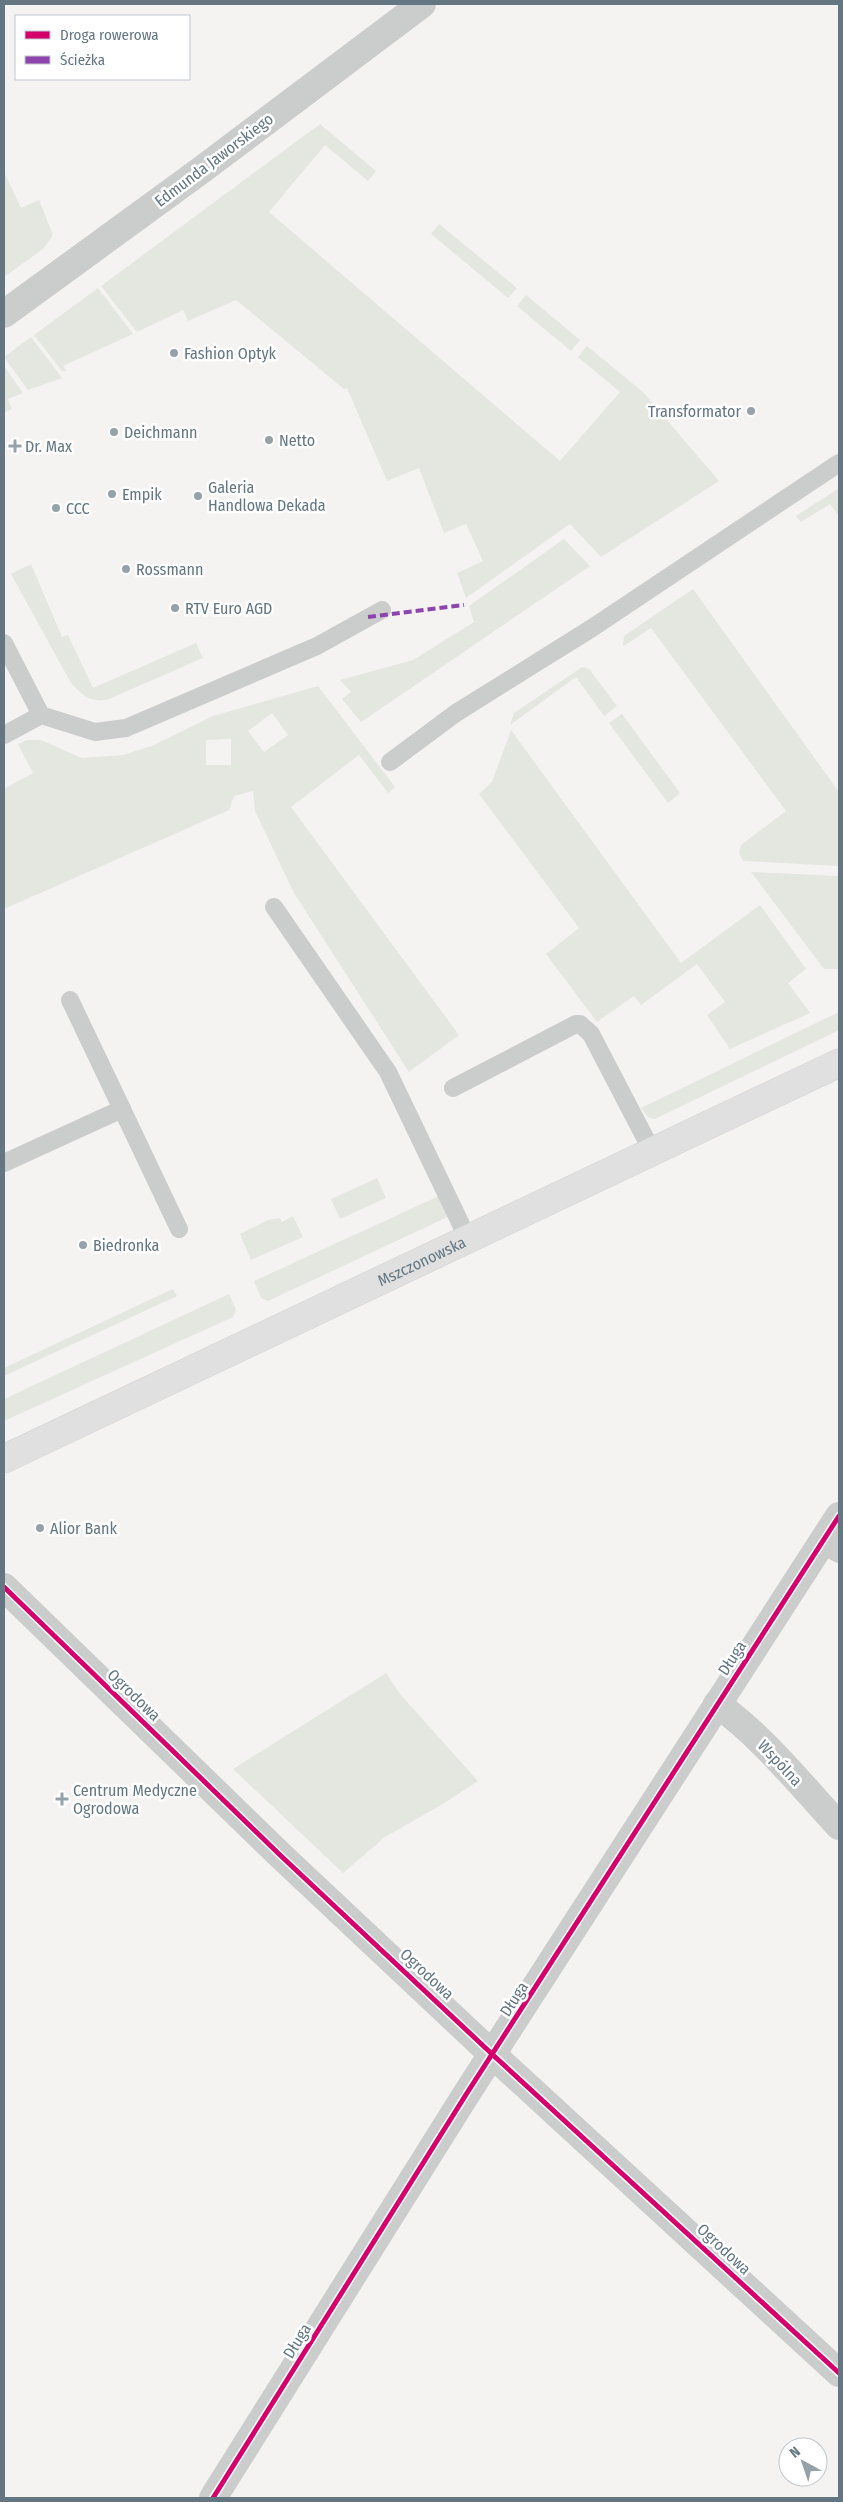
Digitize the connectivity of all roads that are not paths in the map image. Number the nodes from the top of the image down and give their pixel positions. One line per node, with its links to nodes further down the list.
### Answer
1 (422, 4): 2 (street, Edmunda Jaworskiego)
2 (4, 314)
3 (839, 462): 8 (lane)
4 (382, 610): 6 (lane)
5 (4, 643): 6 (lane)
6 (41, 715): 7 (lane)
7 (4, 735)
8 (390, 762)
9 (274, 907): 17 (lane)
10 (70, 1000): 13 (lane)
11 (839, 1063): 14 (street, Mszczonowska)
12 (453, 1088): 14 (lane)
13 (122, 1110): 15 (lane); 16 (lane)
14 (653, 1153): 17 (street, Mszczonowska)
15 (4, 1163)
16 (179, 1229)
17 (468, 1239): 18 (street, Mszczonowska)
18 (4, 1459)
19 (839, 1516): 20 (street, Długa)
20 (830, 1549): 22 (street, Długa)
21 (4, 1587): 24 (street, Ogrodowa)
22 (718, 1704): 23 (street, Wspólna); 24 (street, Długa)
23 (839, 1826)
24 (493, 2055): 25 (street, Ogrodowa); 26 (street, Długa)
25 (839, 2373)
26 (213, 2498)

